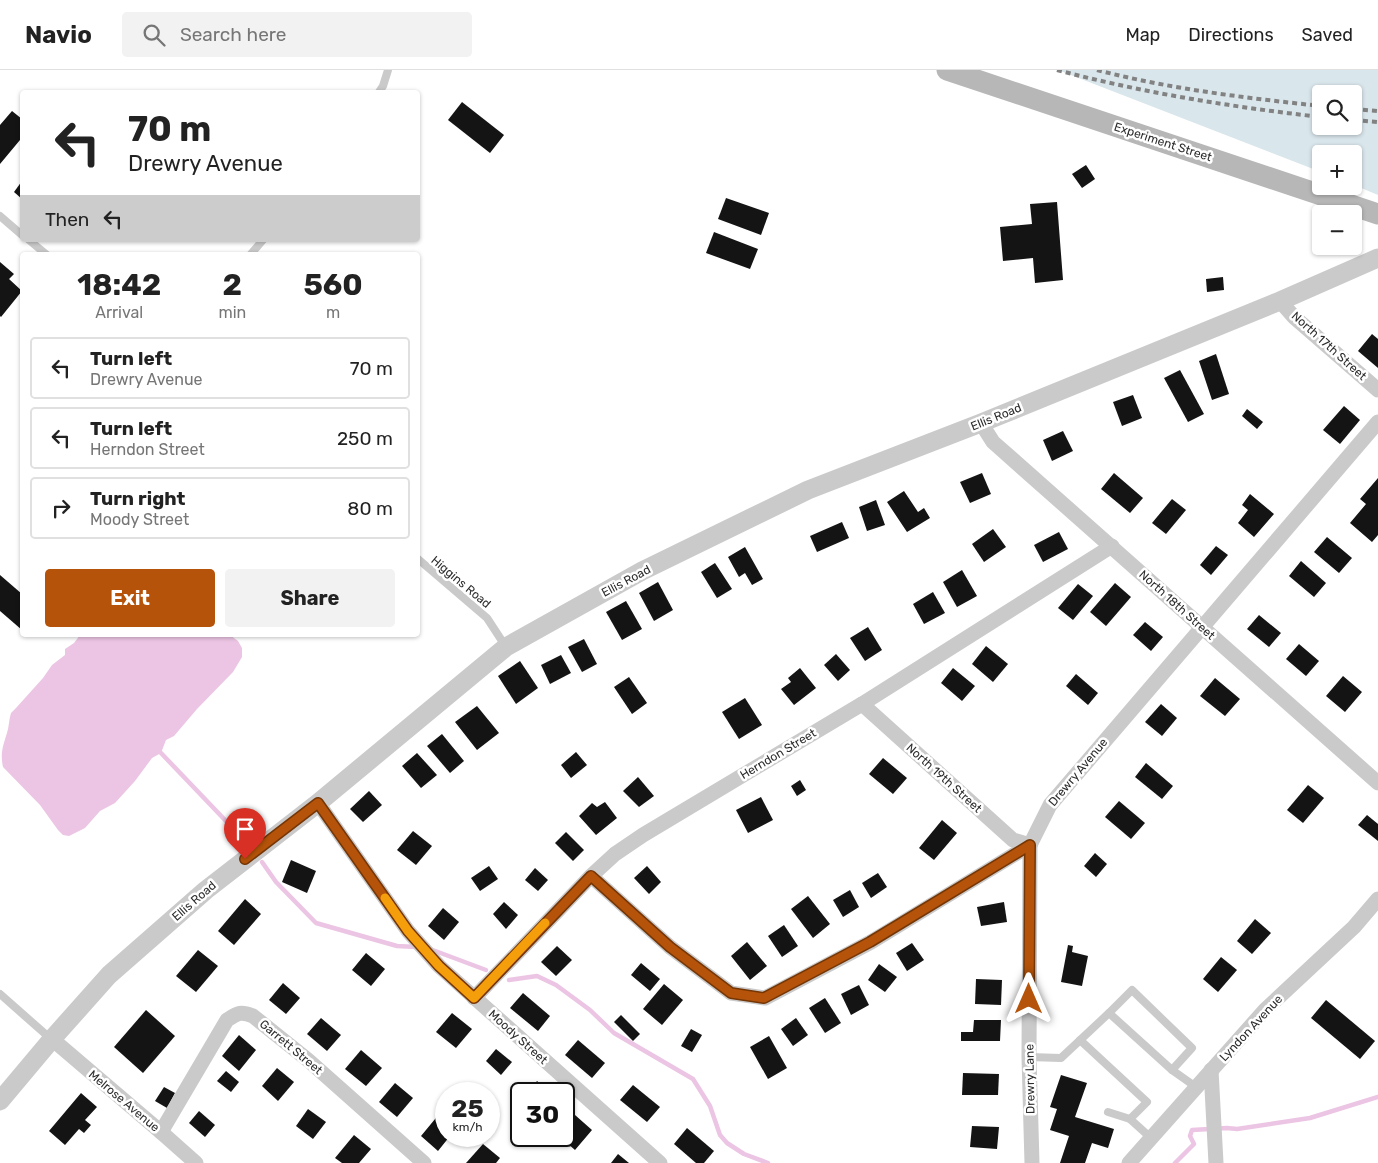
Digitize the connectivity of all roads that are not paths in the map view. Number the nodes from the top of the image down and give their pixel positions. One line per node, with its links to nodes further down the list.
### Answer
1 (388, 70): 3 (lane)
2 (947, 70): 4 (main road, Experiment Street)
3 (380, 90)
4 (1378, 214)
5 (0, 216): 6 (lane)
6 (20, 233)
7 (31, 242): 9 (lane)
8 (261, 242): 10 (lane)
9 (43, 252)
10 (253, 252)
11 (1378, 258): 12 (street, Ellis Road)
12 (1280, 301): 13 (street, North 17th Street); 15 (street, Ellis Road)
13 (1378, 390)
14 (1378, 422): 18 (street, Drewry Avenue)
15 (981, 423): 16 (street, North 18th Street); 19 (street, Ellis Road)
16 (1112, 546): 18 (street, North 18th Street); 20 (street, Herndon Street)
17 (420, 562): 19 (lane, Higgins Road)
18 (1202, 627): 21 (street, North 18th Street); 23 (street, Drewry Avenue)
19 (506, 647): 22 (street, Ellis Road)
20 (862, 704): 23 (street, North 19th Street); 24 (street, Herndon Street)
21 (1378, 783)
22 (318, 803): 27 (street, Moody Street); 29 (street, Ellis Road)
23 (1030, 845): 24 (street); 31 (street, Drewry Lane)
24 (591, 876): 27 (street, Herndon Street)
25 (1378, 899): 33 (street, Lyndon Avenue)
26 (0, 994): 29 (lane)
27 (474, 998): 42 (street, Moody Street)
28 (1109, 1013): 30 (lane); 32 (lane); 32 (lane)
29 (52, 1039): 35 (street, Ellis Road); 38 (street, Melrose Avenue)
30 (1080, 1040): 31 (lane); 37 (lane)
31 (1029, 1056): 43 (street, Drewry Lane)
32 (1172, 1070): 34 (lane)
33 (1211, 1070): 34 (street, Lyndon Avenue); 45 (street)
34 (1196, 1087): 39 (street, Lyndon Avenue)
35 (0, 1101)
36 (1108, 1112): 37 (lane)
37 (1130, 1119): 39 (lane)
38 (161, 1132): 40 (street, Melrose Avenue); 41 (street, Garrett Street)
39 (1151, 1138): 44 (street, Lyndon Avenue)
40 (196, 1163)
41 (424, 1163)
42 (660, 1163)
43 (1032, 1163)
44 (1129, 1163)
45 (1216, 1163)

